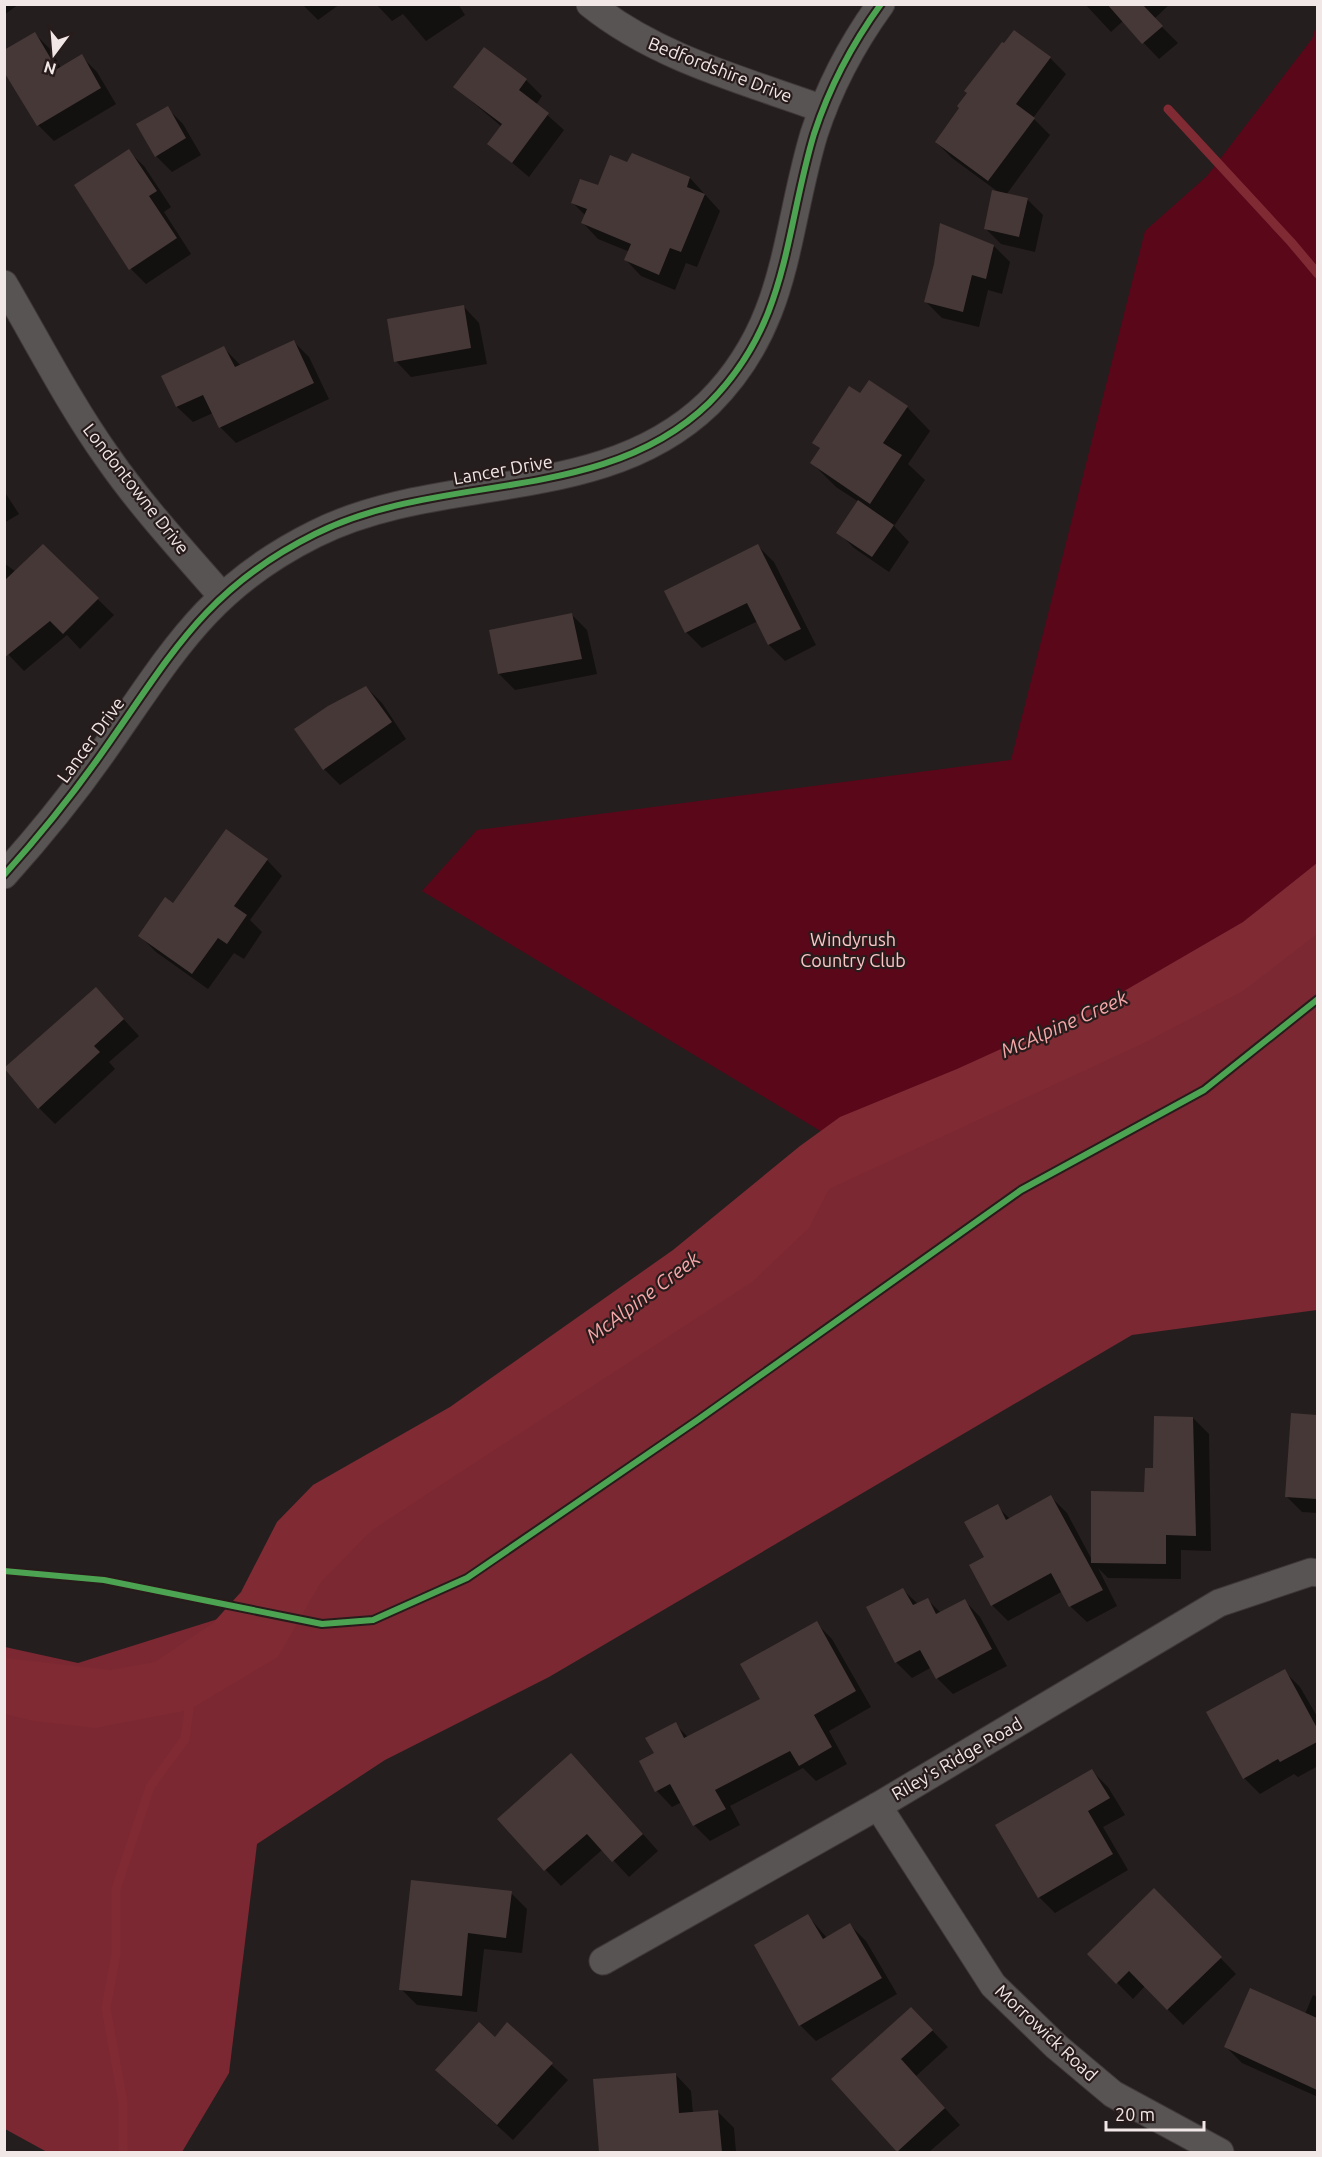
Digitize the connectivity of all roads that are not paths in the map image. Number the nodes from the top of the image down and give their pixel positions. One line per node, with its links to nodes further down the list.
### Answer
1 (590, 4): 3 (street, Bedfordshire Drive)
2 (881, 4): 3 (street, Lancer Drive)
3 (823, 109): 5 (street, Lancer Drive)
4 (4, 284): 5 (street, Londontowne Drive)
5 (222, 596): 6 (street, Lancer Drive)
6 (4, 875)
7 (1317, 1573): 8 (street, Riley's Ridge Road)
8 (878, 1806): 9 (street, Riley's Ridge Road); 10 (street, Morrowick Road)
9 (603, 1961)
10 (1220, 2152)

